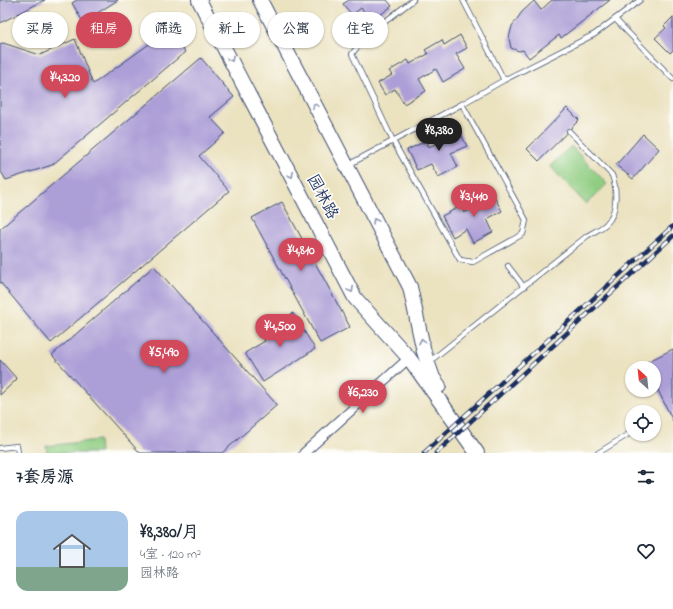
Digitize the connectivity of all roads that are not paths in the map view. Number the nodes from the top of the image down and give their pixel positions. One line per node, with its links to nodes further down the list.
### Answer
1 (199, 0): 15 (main road, 园林路, one-way to 15)
2 (412, 0): 11 (lane)
3 (463, 0): 8 (lane)
4 (640, 0): 6 (lane)
5 (264, 2): 12 (main road, one-way to 5)
6 (615, 19): 7 (lane); 8 (lane)
7 (673, 79)
8 (504, 80): 9 (lane)
9 (462, 104): 11 (lane); 11 (lane)
10 (569, 131): 14 (lane)
11 (393, 141): 12 (lane)
12 (346, 166): 16 (main road, one-way to 12)
13 (508, 266): 14 (lane)
14 (524, 287): 16 (lane)
15 (409, 358): 20 (street); 21 (main road, 园林路)
16 (428, 363): 22 (main road)
17 (625, 436): 23 (lane)
18 (0, 448): 19 (lane)
19 (18, 453)
20 (304, 453)
21 (477, 453)
22 (487, 453)
23 (598, 453)

